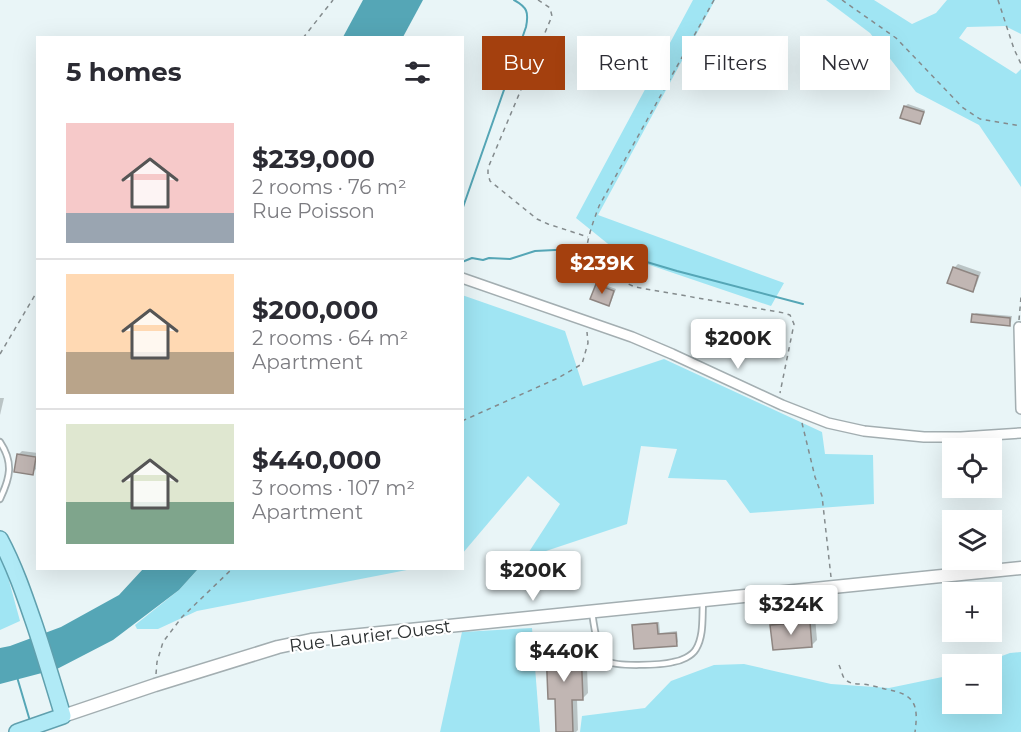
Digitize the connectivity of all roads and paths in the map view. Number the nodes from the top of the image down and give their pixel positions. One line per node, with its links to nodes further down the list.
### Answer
1 (333, 0): 6 (path)
2 (538, 0): 9 (path)
3 (714, 0): 9 (path)
4 (842, 0): 8 (path)
5 (998, 0): 7 (path)
6 (305, 36)
7 (1021, 64)
8 (1021, 126)
9 (589, 237): 16 (path)
10 (464, 279): 13 (street)
11 (36, 293): 15 (path)
12 (1021, 297): 14 (path)
13 (586, 322): 16 (street); 19 (path)
14 (1019, 327): 17 (street)
15 (0, 354)
16 (777, 403): 18 (street)
17 (1021, 409)
18 (799, 412): 20 (street); 26 (path)
19 (464, 420)
20 (1021, 433)
21 (0, 442): 22 (lane)
22 (0, 499)
23 (0, 539): 31 (main road)
24 (1021, 568): 26 (street, Rue Laurier Ouest)
25 (231, 570): 30 (path)
26 (832, 587): 27 (street, Rue Laurier Ouest)
27 (703, 600): 28 (street, Rue Laurier Ouest); 28 (lane)
28 (592, 611): 30 (street, Rue Laurier Ouest)
29 (839, 665): 33 (path)
30 (155, 685): 31 (street, Rue Laurier Ouest)
31 (63, 716): 32 (main road, Rue Laurier Ouest)
32 (17, 732)
33 (915, 732)

